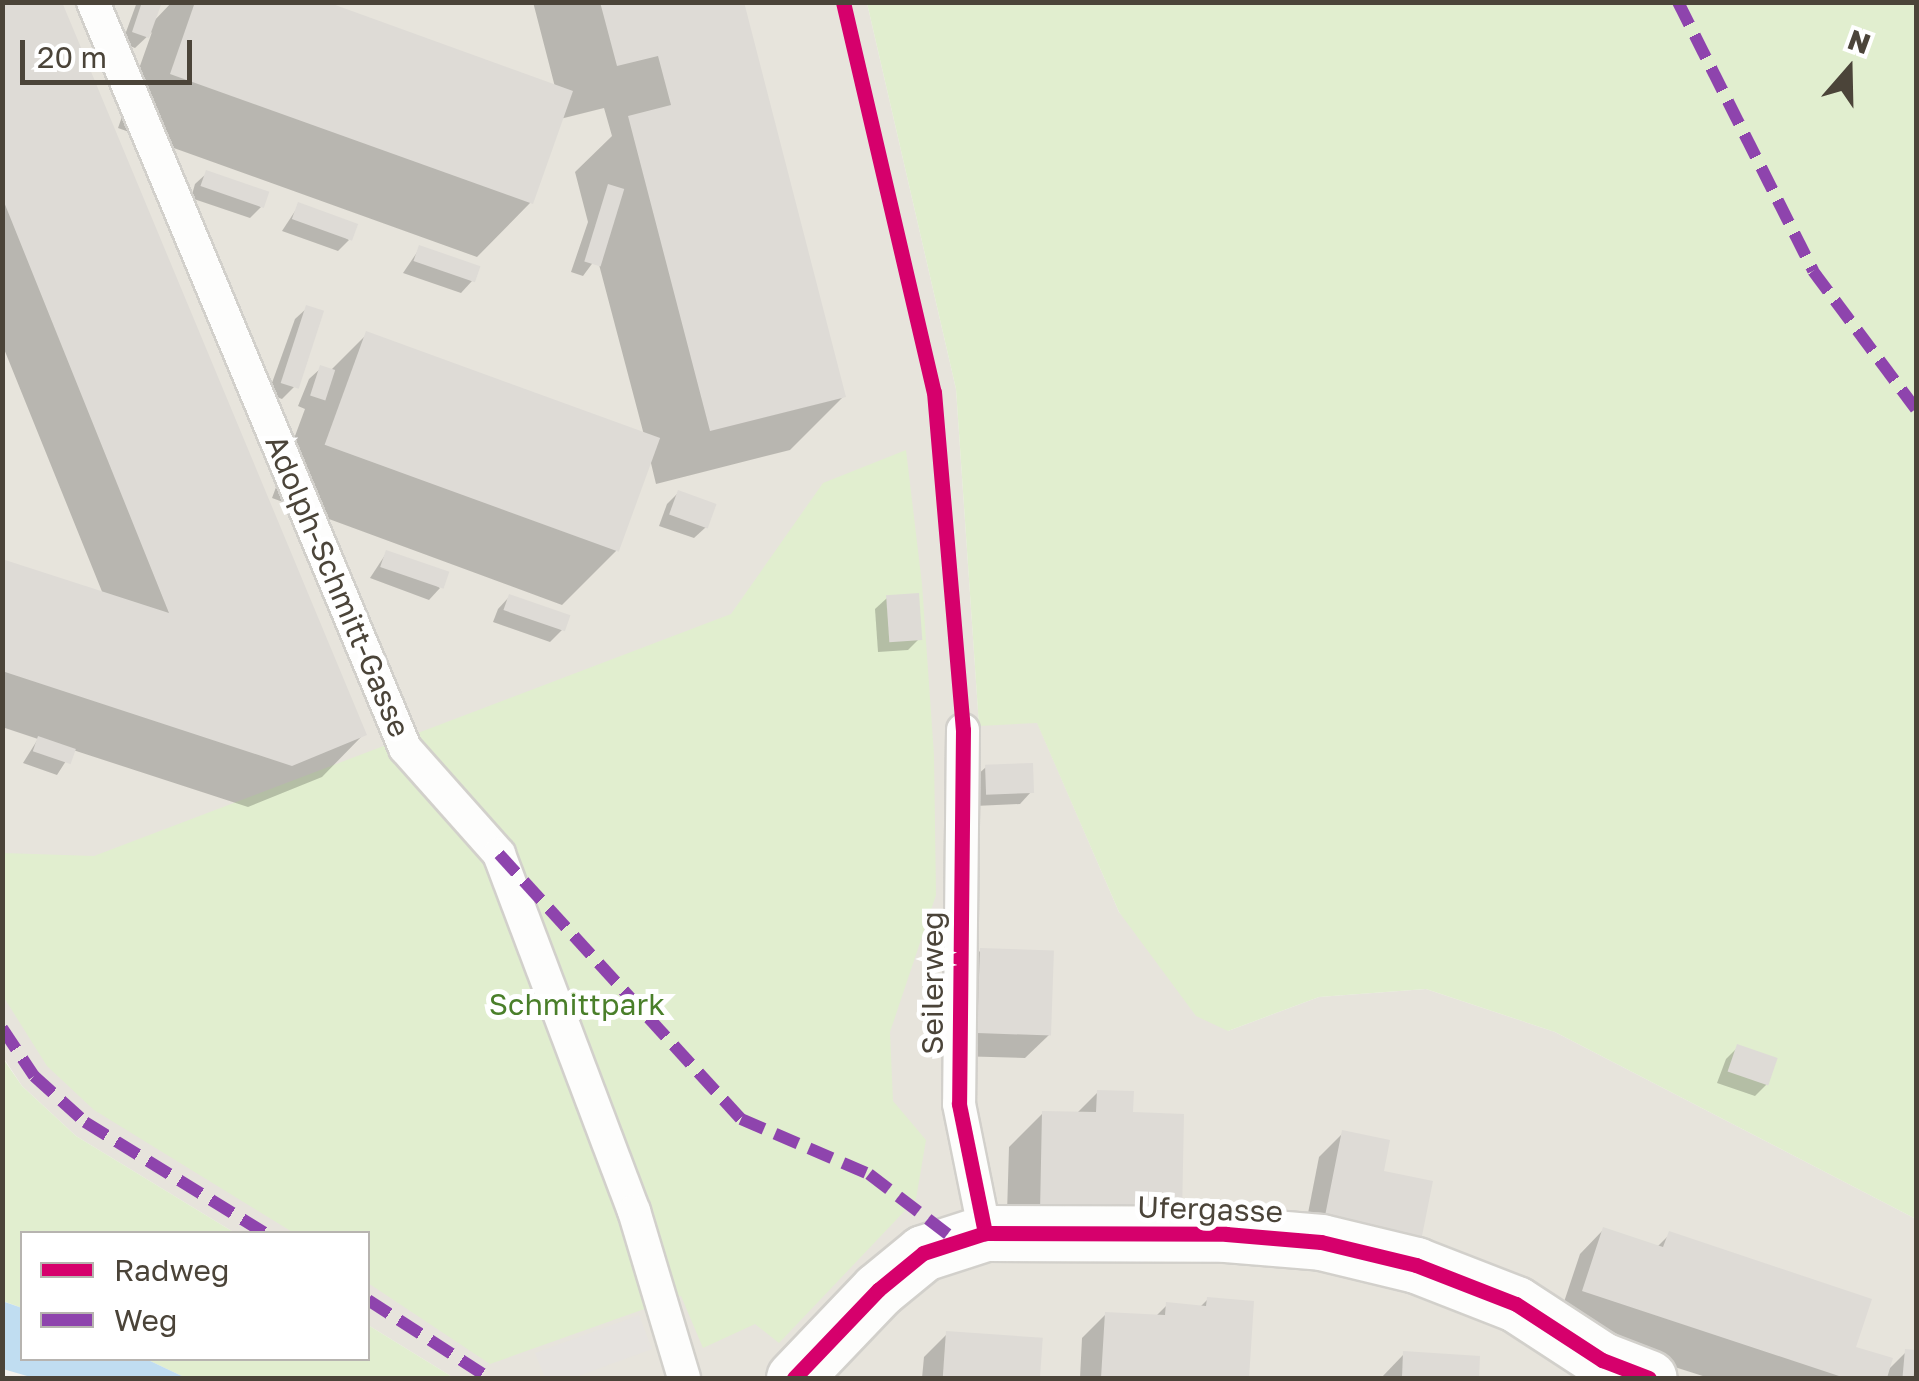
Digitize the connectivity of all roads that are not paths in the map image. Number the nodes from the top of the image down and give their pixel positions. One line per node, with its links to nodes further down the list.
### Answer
1 (93, 2): 4 (lane, Adolph-Schmitt-Gasse)
2 (963, 730): 3 (lane, Seilerweg)
3 (985, 1233): 5 (street, Ufergasse); 6 (street, Ufergasse)
4 (684, 1378)
5 (794, 1378)
6 (1649, 1378)

